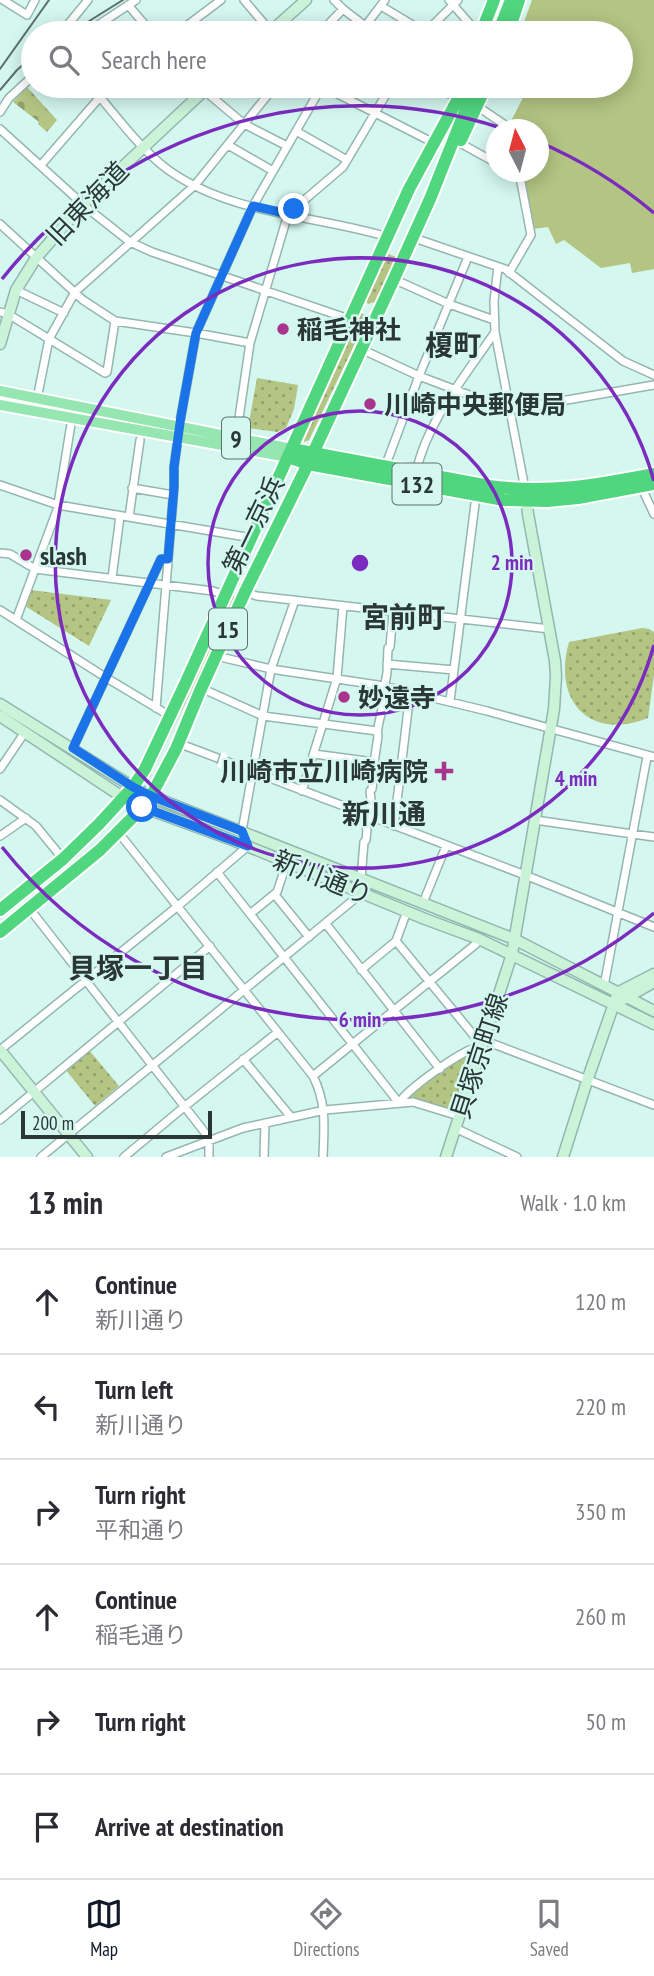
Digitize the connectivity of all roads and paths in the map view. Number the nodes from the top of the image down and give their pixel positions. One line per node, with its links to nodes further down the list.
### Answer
1 (3, 0): 2 (street)
2 (35, 0)
3 (88, 0): 17 (street)
4 (136, 0): 15 (street)
5 (221, 0): 20 (street)
6 (244, 0): 21 (street)
7 (306, 0): 22 (main road)
8 (334, 0): 16 (street)
9 (494, 0): 29 (highway)
10 (502, 0): 30 (highway)
11 (511, 0): 31 (highway)
12 (519, 0): 32 (highway)
13 (453, 2): 27 (street); 28 (street)
14 (383, 3): 25 (street); 26 (street)
15 (128, 5): 18 (street); 19 (street)
16 (343, 9): 23 (street); 24 (street)
17 (71, 21)
18 (104, 21)
19 (142, 21)
20 (193, 21)
21 (261, 21)
22 (284, 21)
23 (332, 21)
24 (354, 21)
25 (370, 21)
26 (408, 21)
27 (435, 21)
28 (469, 21)
29 (484, 21)
30 (494, 21)
31 (503, 21)
32 (512, 21)
33 (21, 87): 47 (street)
34 (99, 98): 60 (street)
35 (101, 98): 56 (street)
36 (193, 98): 56 (main road, 旧東海道)
37 (216, 98): 50 (street)
38 (265, 98): 50 (street)
39 (315, 98): 52 (street)
40 (345, 98): 48 (street)
41 (383, 98): 48 (street)
42 (449, 98): 53 (highway)
43 (458, 98): 64 (highway, 第一京浜 / 15)
44 (470, 98): 65 (highway, 第一京浜 / 15)
45 (481, 98): 46 (highway, 15)
46 (477, 106): 49 (street); 54 (highway, 15)
47 (0, 112)
48 (374, 113): 53 (street); 59 (street)
49 (496, 119)
50 (244, 124): 55 (street); 57 (street)
51 (0, 129): 60 (street)
52 (296, 131): 57 (street); 59 (street)
53 (428, 140): 64 (highway)
54 (460, 143): 58 (street); 65 (highway, 15)
55 (228, 145): 61 (street); 63 (street)
56 (143, 146): 63 (street); 66 (main road, 旧東海道)
57 (287, 146): 61 (street)
58 (486, 157)
59 (347, 160): 68 (street)
60 (41, 165): 66 (street)
61 (273, 171): 67 (street)
62 (521, 182): 77 (street)
63 (195, 186): 67 (street); 72 (street)
64 (409, 189): 70 (highway, 第一京浜 / 15)
65 (430, 199): 71 (highway, 第一京浜 / 15)
66 (83, 204): 72 (street); 75 (main road, 旧東海道)
67 (253, 206): 68 (street); 78 (street)
68 (288, 214): 70 (street); 81 (street)
69 (0, 224): 75 (street)
70 (390, 232): 71 (highway); 73 (highway); 83 (highway, 第一京浜 / 15)
71 (411, 239): 73 (highway, 第一京浜 / 15); 74 (street)
72 (130, 242): 78 (street); 82 (street)
73 (405, 252): 79 (highway, 第一京浜 / 15)
74 (468, 257): 76 (street); 85 (street)
75 (36, 258): 80 (main road, 旧東海道); 82 (street)
76 (498, 267): 77 (street); 89 (street)
77 (509, 273): 97 (street)
78 (222, 275): 81 (street); 92 (street)
79 (393, 281): 84 (highway, 第一京浜 / 15); 85 (street)
80 (16, 290): 86 (main road, 旧東海道); 87 (street)
81 (266, 291): 88 (street); 94 (street)
82 (75, 292): 87 (street); 90 (street)
83 (361, 295): 84 (highway); 88 (highway, 第一京浜 / 15)
84 (384, 301): 96 (highway, 第一京浜 / 15)
85 (449, 304): 89 (street); 98 (street)
86 (4, 313): 93 (street); 95 (main road, 旧東海道)
87 (64, 313): 93 (street)
88 (349, 319): 110 (highway, 第一京浜 / 15)
89 (494, 320): 91 (street)
90 (115, 321): 92 (street); 93 (street)
91 (495, 332): 100 (street); 104 (street)
92 (196, 333): 94 (street); 107 (street)
93 (49, 339): 102 (street)
94 (250, 343): 108 (street)
95 (0, 344)
96 (361, 349): 98 (street); 111 (highway, 第一京浜 / 15)
97 (654, 375)
98 (419, 376): 100 (street); 112 (street)
99 (654, 385): 104 (street)
100 (457, 389): 104 (street); 113 (street)
101 (0, 391): 102 (main road, 9)
102 (37, 399): 105 (main road, 9)
103 (0, 405): 106 (main road, 9)
104 (509, 410): 119 (street)
105 (98, 417): 106 (main road, 9); 107 (main road, 9)
106 (72, 418): 121 (street)
107 (179, 433): 108 (main road, 9); 110 (main road, 9); 118 (street)
108 (236, 438): 110 (main road, 9)
109 (140, 440): 116 (street)
110 (290, 453): 111 (highway, 132); 125 (highway, 第一京浜 / 15)
111 (311, 458): 112 (highway, 132); 120 (highway, 132); 132 (highway, 第一京浜 / 15)
112 (385, 467): 113 (highway, 132)
113 (416, 473): 119 (highway, 132)
114 (654, 474): 119 (highway, 132)
115 (0, 485): 121 (street)
116 (132, 488): 118 (street); 123 (street)
117 (647, 488): 119 (highway, 132); 122 (street)
118 (173, 495): 124 (street)
119 (526, 495): 120 (highway, 132); 140 (main road, 貝塚京町線)
120 (476, 496): 138 (street)
121 (58, 505): 123 (street); 128 (street)
122 (654, 514)
123 (125, 517): 124 (street); 129 (street)
124 (171, 525): 125 (street); 127 (street)
125 (252, 538): 133 (highway, 第一京浜 / 15)
126 (0, 552): 128 (street)
127 (168, 559): 130 (street); 131 (street)
128 (36, 569): 129 (street); 139 (street)
129 (112, 579): 130 (street)
130 (151, 583): 131 (street); 145 (street)
131 (166, 585): 133 (street); 152 (street)
132 (245, 592): 134 (street); 141 (highway, 第一京浜 / 15)
133 (226, 595): 154 (highway, 第一京浜 / 15)
134 (295, 600): 135 (street); 143 (street)
135 (343, 606): 137 (street); 146 (street)
136 (0, 610): 139 (street)
137 (393, 612): 138 (street); 142 (street)
138 (460, 619): 140 (street); 144 (street)
139 (16, 620): 145 (street)
140 (550, 629): 157 (main road, 貝塚京町線)
141 (216, 656): 143 (street); 148 (highway, 第一京浜 / 15)
142 (387, 664): 144 (street); 147 (street)
143 (271, 669): 146 (street); 155 (street)
144 (454, 670): 150 (street)
145 (105, 677): 152 (street); 161 (street)
146 (337, 678): 147 (street); 156 (street)
147 (384, 686): 149 (street); 158 (street)
148 (201, 688): 155 (street); 160 (highway, 第一京浜 / 15)
149 (410, 693): 150 (street); 178 (street)
150 (450, 701): 157 (street)
151 (0, 704): 161 (main road, 新川通り)
152 (156, 708): 154 (street)
153 (0, 716): 159 (main road, 新川通り)
154 (170, 716): 169 (highway, 第一京浜 / 15)
155 (263, 716): 156 (street); 168 (street)
156 (323, 723): 158 (street); 162 (street)
157 (551, 728): 164 (street); 177 (main road, 貝塚京町線)
158 (377, 731): 165 (street)
159 (26, 732): 167 (street); 172 (main road, 新川通り)
160 (178, 743): 168 (street); 171 (highway, 第一京浜 / 15)
161 (73, 748): 169 (main road, 新川通り)
162 (314, 754): 165 (street); 170 (street)
163 (224, 756): 166 (street, bridge)
164 (650, 757): 181 (street)
165 (374, 761): 175 (street)
166 (221, 765)
167 (0, 769)
168 (253, 773): 170 (street); 179 (street)
169 (133, 787): 171 (main road, 新川通り); 172 (highway, 第一京浜 / 15)
170 (302, 791): 175 (street)
171 (151, 796): 174 (highway, 第一京浜 / 15); 179 (main road, 新川通り)
172 (124, 798): 174 (main road, 新川通り); 186 (highway, 第一京浜 / 15)
173 (0, 800): 176 (street)
174 (142, 807): 180 (highway, 第一京浜 / 15); 184 (main road, 新川通り)
175 (369, 816): 178 (street); 190 (street)
176 (26, 818): 182 (street); 186 (street)
177 (535, 820): 181 (street); 189 (main road, 貝塚京町線)
178 (394, 825): 185 (street)
179 (242, 831): 184 (main road); 190 (main road, 新川通り)
180 (118, 832): 194 (street); 195 (highway, 第一京浜 / 15)
181 (631, 834): 183 (street); 198 (street)
182 (0, 836)
183 (654, 837)
184 (248, 846): 187 (main road, 新川通り); 188 (street)
185 (446, 846): 189 (street); 193 (street)
186 (63, 859): 196 (highway, 第一京浜 / 15)
187 (287, 862): 191 (main road, 新川通り); 192 (street)
188 (217, 872): 194 (street); 199 (street)
189 (525, 875): 198 (street); 206 (main road, 貝塚京町線)
190 (361, 879): 191 (street); 193 (main road, 新川通り)
191 (359, 891): 197 (main road, 新川通り); 200 (street)
192 (275, 895): 199 (street); 204 (street)
193 (423, 903): 197 (main road); 201 (main road, 新川通り)
194 (178, 906): 208 (street); 215 (street)
195 (29, 908): 203 (highway, 第一京浜 / 15); 215 (street)
196 (0, 910)
197 (412, 913): 205 (main road, 新川通り); 207 (street)
198 (617, 913): 202 (street); 218 (street)
199 (250, 914): 211 (street)
200 (326, 924): 204 (street); 213 (street)
201 (483, 927): 205 (main road); 206 (main road, 新川通り)
202 (654, 927)
203 (0, 932)
204 (309, 937): 211 (street)
205 (479, 939): 209 (main road, 新川通り); 217 (street)
206 (514, 939): 209 (main road, 貝塚京町線); 210 (main road, 新川通り)
207 (396, 942): 213 (street); 217 (street)
208 (210, 946): 219 (street); 224 (street)
209 (512, 954): 212 (main road, 新川通り); 227 (main road, 貝塚京町線)
210 (546, 956): 212 (main road); 218 (main road, 新川通り)
211 (284, 957): 219 (street); 228 (street)
212 (540, 968): 221 (main road, 新川通り)
213 (361, 970): 223 (street)
214 (654, 974): 220 (main road)
215 (85, 980): 224 (street); 229 (street)
216 (654, 982): 220 (main road)
217 (429, 983): 223 (street); 227 (street)
218 (604, 986): 220 (main road, 新川通り)
219 (244, 990): 226 (street); 231 (street)
220 (622, 995): 221 (main road); 222 (main road, 新川通り)
221 (614, 1004): 225 (main road, 新川通り); 234 (main road)
222 (654, 1011)
223 (394, 1012): 228 (street); 232 (street)
224 (118, 1022): 231 (street); 235 (street)
225 (654, 1024)
226 (278, 1032): 230 (street); 233 (street)
227 (483, 1043): 232 (street); 234 (street); 240 (main road, 貝塚京町線)
228 (353, 1045): 233 (street); 236 (street)
229 (0, 1050): 235 (main road)
230 (243, 1059): 238 (street); 241 (street)
231 (152, 1066): 238 (street); 245 (street)
232 (440, 1069): 236 (street)
233 (313, 1076): 239 (street)
234 (588, 1078): 237 (street); 256 (main road)
235 (34, 1092): 242 (street); 245 (main road)
236 (398, 1102): 239 (street); 240 (street)
237 (654, 1105)
238 (184, 1107): 246 (street); 249 (street)
239 (325, 1110): 241 (street); 253 (street)
240 (459, 1116): 244 (main road, 貝塚京町線)
241 (291, 1117): 243 (street)
242 (0, 1120)
243 (265, 1123): 246 (street); 252 (street)
244 (455, 1128): 254 (main road, 貝塚京町線); 255 (street)
245 (68, 1135): 247 (street); 248 (main road)
246 (210, 1142): 250 (street); 251 (street)
247 (41, 1157)
248 (87, 1157)
249 (124, 1157)
250 (166, 1157)
251 (209, 1157)
252 (264, 1157)
253 (323, 1157)
254 (446, 1157)
255 (517, 1157)
256 (563, 1157)

